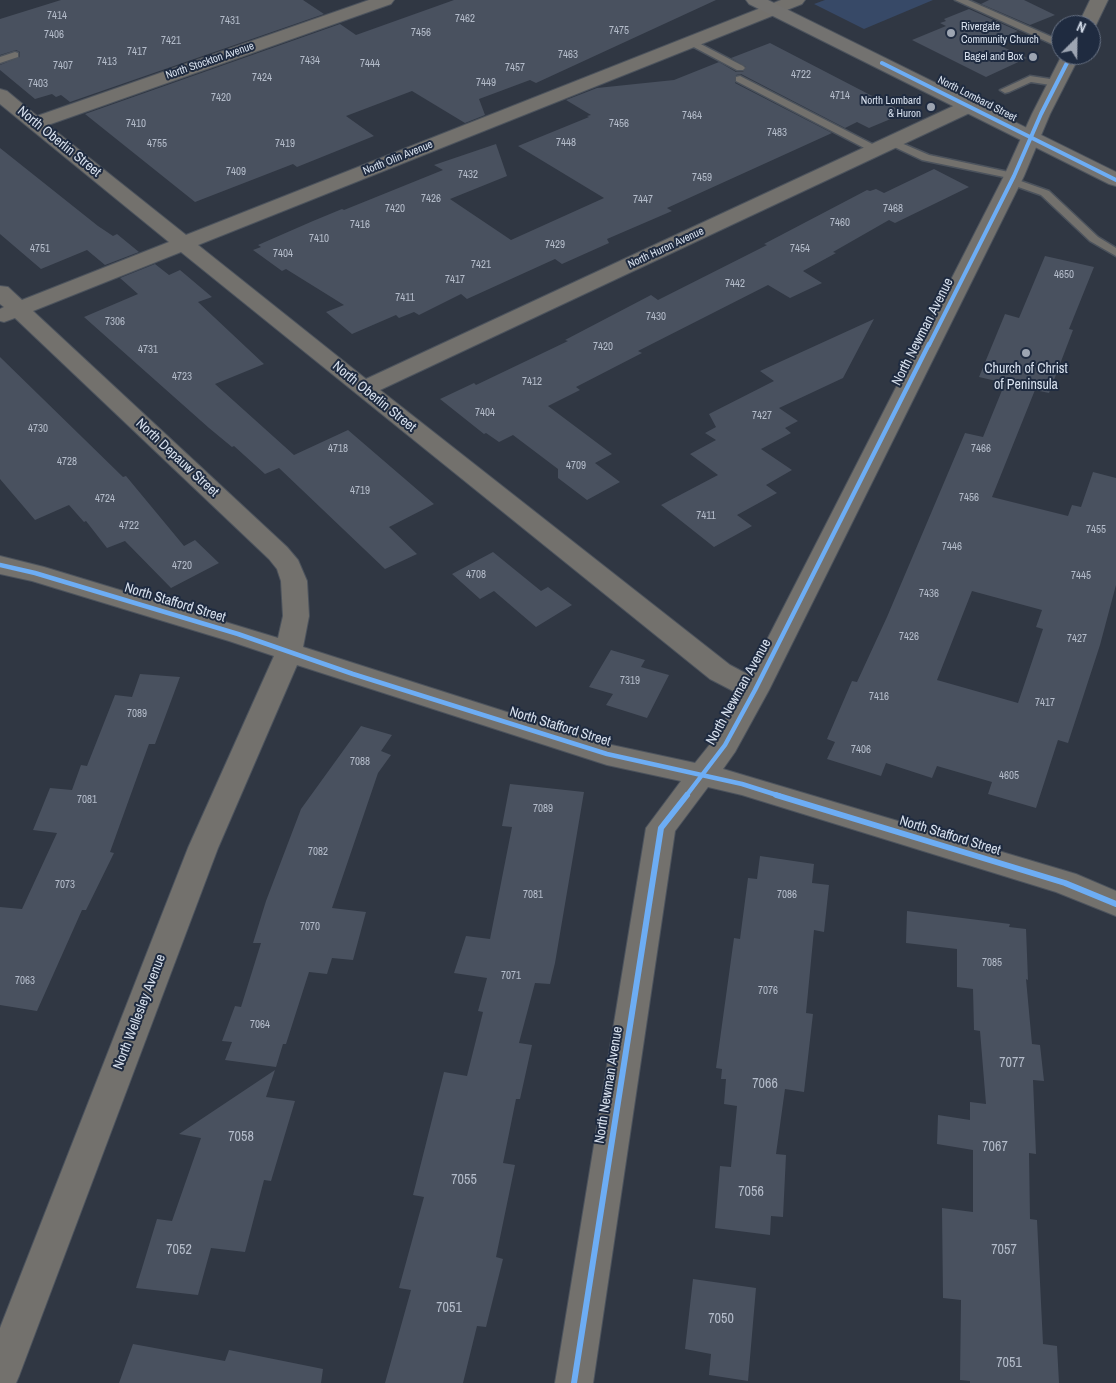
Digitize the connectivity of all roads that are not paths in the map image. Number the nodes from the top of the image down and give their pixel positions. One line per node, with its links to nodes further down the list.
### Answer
1 (385, 0): 19 (street, North Stockton Avenue)
2 (755, 0): 6 (main road, North Lombard Street)
3 (796, 0): 6 (street, North Olin Avenue)
4 (960, 0): 8 (lane)
5 (1099, 0): 7 (street)
6 (773, 9): 9 (street, North Olin Avenue); 18 (main road, North Lombard Street)
7 (1092, 15)
8 (1051, 41)
9 (691, 42): 13 (lane); 24 (street, North Olin Avenue)
10 (15, 55): 11 (lane)
11 (0, 60)
12 (1066, 65): 15 (street, North Newman Avenue)
13 (740, 68)
14 (740, 79): 21 (lane)
15 (1057, 82): 16 (lane); 20 (street, North Newman Avenue)
16 (1005, 90)
17 (0, 94): 19 (street, North Oberlin Street)
18 (969, 106): 20 (main road, North Lombard Street); 21 (street, North Huron Avenue)
19 (35, 123): 24 (street, North Oberlin Street)
20 (1031, 138): 22 (main road, North Lombard Street); 23 (street, North Newman Avenue)
21 (884, 146): 23 (lane); 28 (street, North Huron Avenue)
22 (1115, 178)
23 (1012, 179): 25 (lane); 31 (street, North Newman Avenue)
24 (184, 243): 27 (street, North Olin Avenue); 28 (street, North Oberlin Street)
25 (1116, 253)
26 (0, 292): 27 (street, North Depauw Street)
27 (9, 312): 30 (street, North Depauw Street)
28 (364, 389): 31 (street, North Oberlin Street)
29 (0, 565): 30 (street, North Stafford Street)
30 (290, 652): 32 (street, North Stafford Street); 34 (street, North Wellesley Avenue)
31 (755, 690): 32 (street, North Newman Avenue)
32 (702, 775): 33 (street, North Stafford Street); 35 (street, North Newman Avenue)
33 (1116, 904)
34 (0, 1376)
35 (574, 1383)

